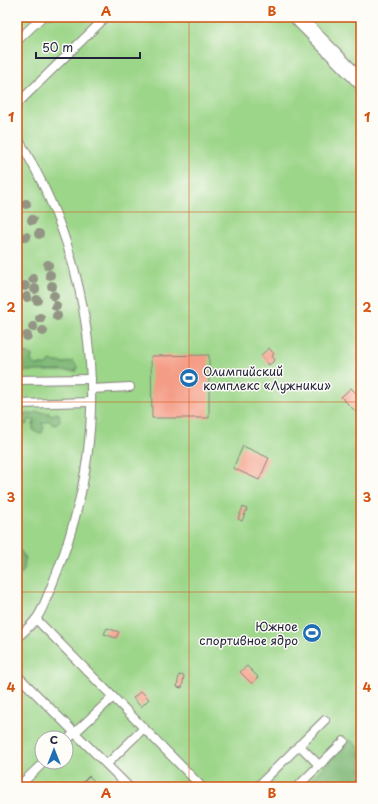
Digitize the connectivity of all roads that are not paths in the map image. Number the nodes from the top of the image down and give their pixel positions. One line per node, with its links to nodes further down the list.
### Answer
1 (42, 17): 4 (lane)
2 (106, 17): 6 (lane)
3 (297, 17): 5 (street)
4 (17, 41)
5 (361, 82)
6 (17, 104)
7 (17, 137): 8 (lane)
8 (91, 379): 9 (lane); 11 (lane)
9 (17, 380)
10 (130, 387): 11 (lane)
11 (91, 388): 12 (lane)
12 (91, 402): 13 (lane); 14 (lane)
13 (17, 404)
14 (36, 619): 15 (lane); 17 (lane)
15 (17, 638)
16 (17, 675): 20 (lane)
17 (113, 697): 19 (lane); 20 (lane)
18 (324, 720): 22 (lane)
19 (144, 728): 23 (lane); 28 (lane)
20 (75, 733): 23 (lane)
21 (344, 741): 24 (lane)
22 (299, 745): 24 (lane); 29 (lane)
23 (107, 764): 27 (lane)
24 (319, 765): 30 (lane)
25 (36, 770): 26 (lane)
26 (18, 787)
27 (130, 787)
28 (202, 787)
29 (257, 787)
30 (297, 787)

